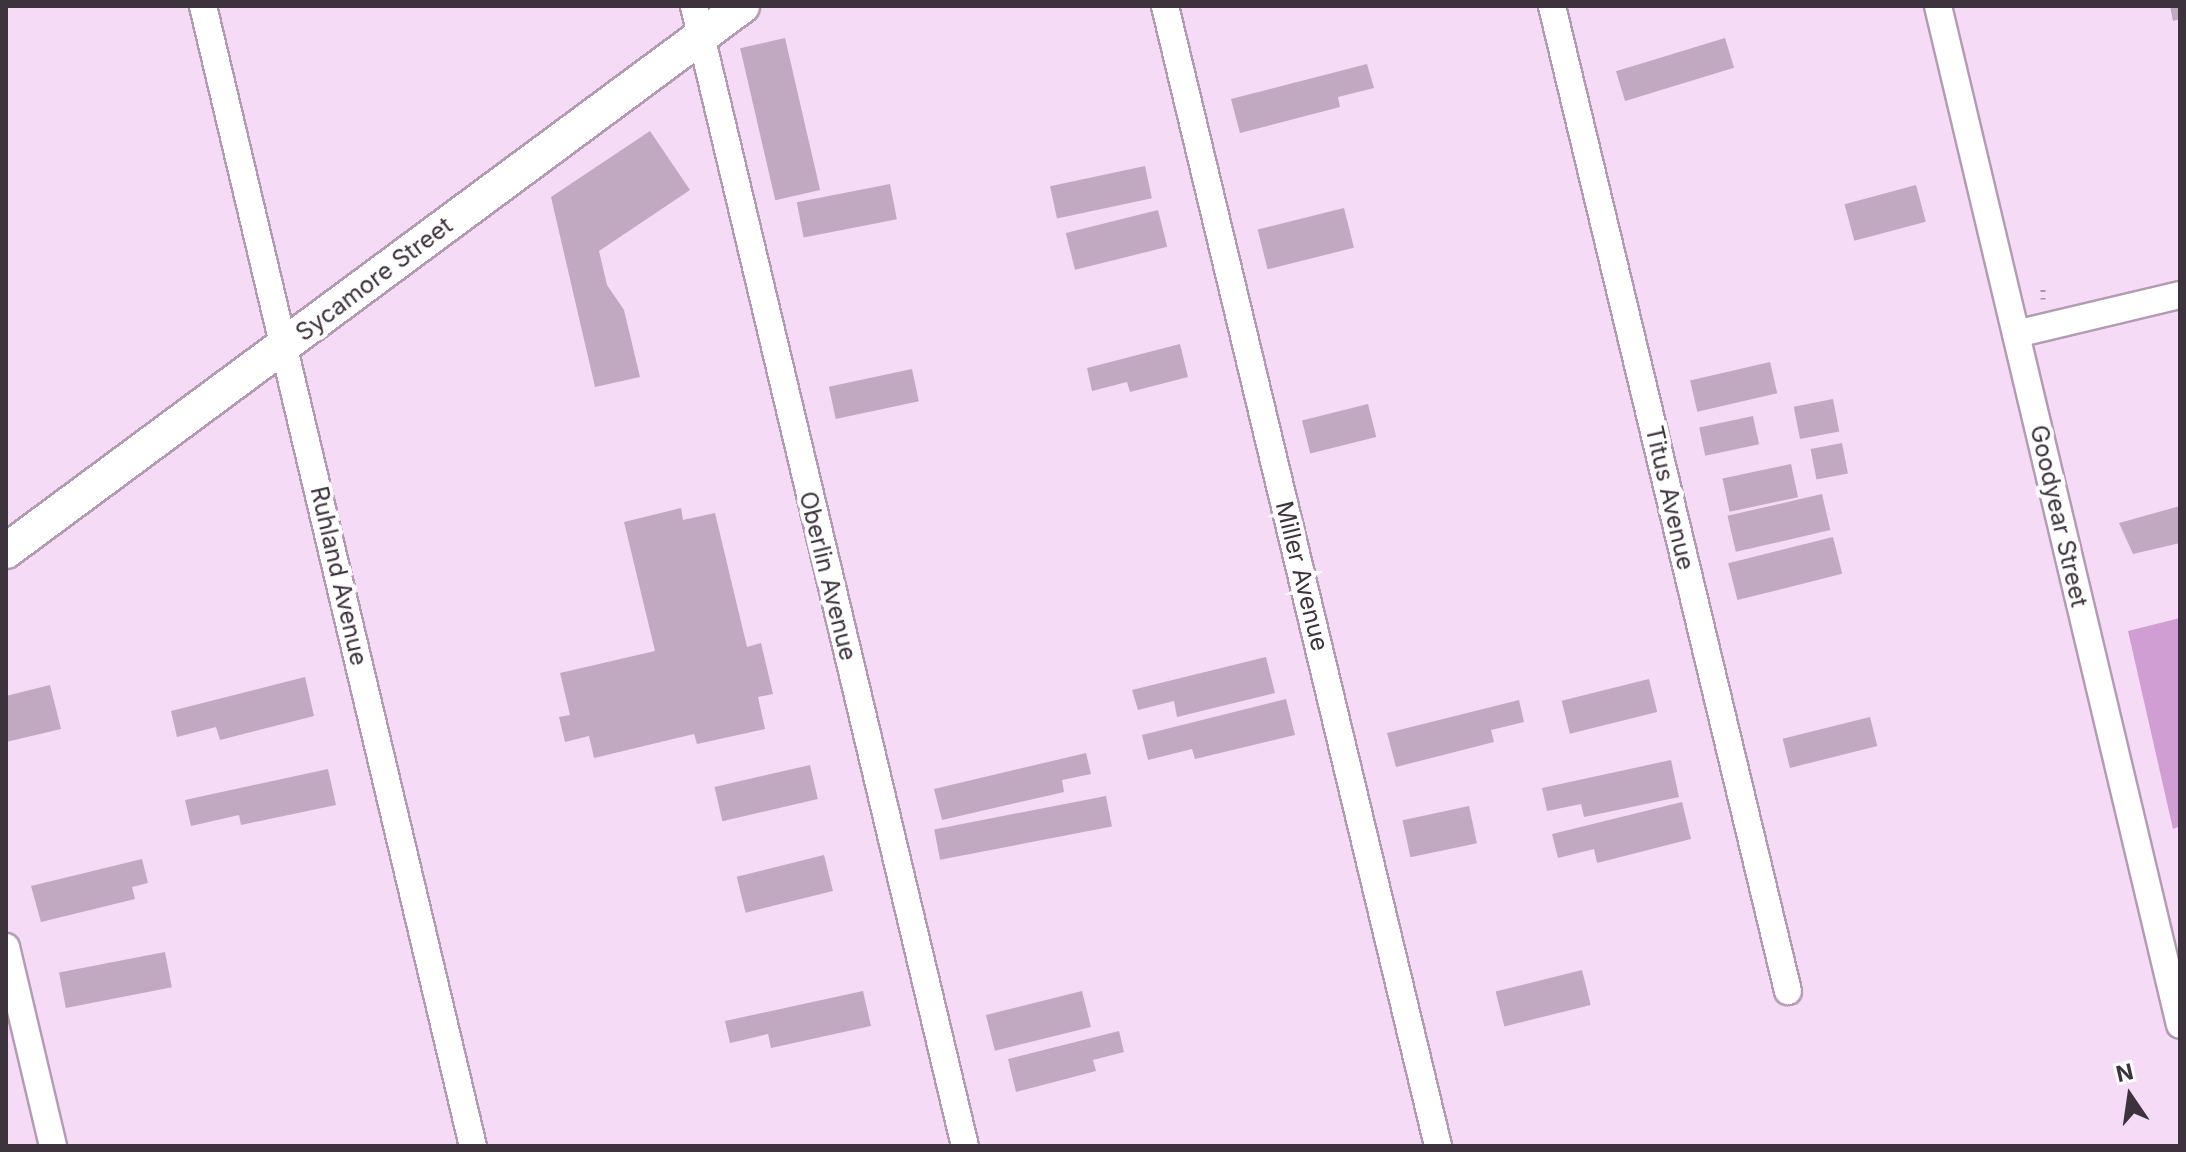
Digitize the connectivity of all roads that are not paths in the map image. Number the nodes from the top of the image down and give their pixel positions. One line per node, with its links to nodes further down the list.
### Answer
1 (203, 6): 9 (street, Ruhland Avenue)
2 (742, 6): 6 (street, Sycamore Street)
3 (1165, 6): 17 (street, Miller Avenue)
4 (1552, 6): 12 (street, Titus Avenue)
5 (1938, 6): 8 (street, Goodyear Street)
6 (698, 21): 9 (street, Sycamore Street); 16 (street, Oberlin Avenue)
7 (2180, 295): 8 (street)
8 (2016, 334): 13 (street, Goodyear Street)
9 (286, 345): 10 (street, Sycamore Street); 15 (street, Ruhland Avenue)
10 (6, 551)
11 (6, 947): 14 (street)
12 (1788, 991)
13 (2180, 1025)
14 (53, 1146)
15 (473, 1146)
16 (965, 1146)
17 (1438, 1146)

